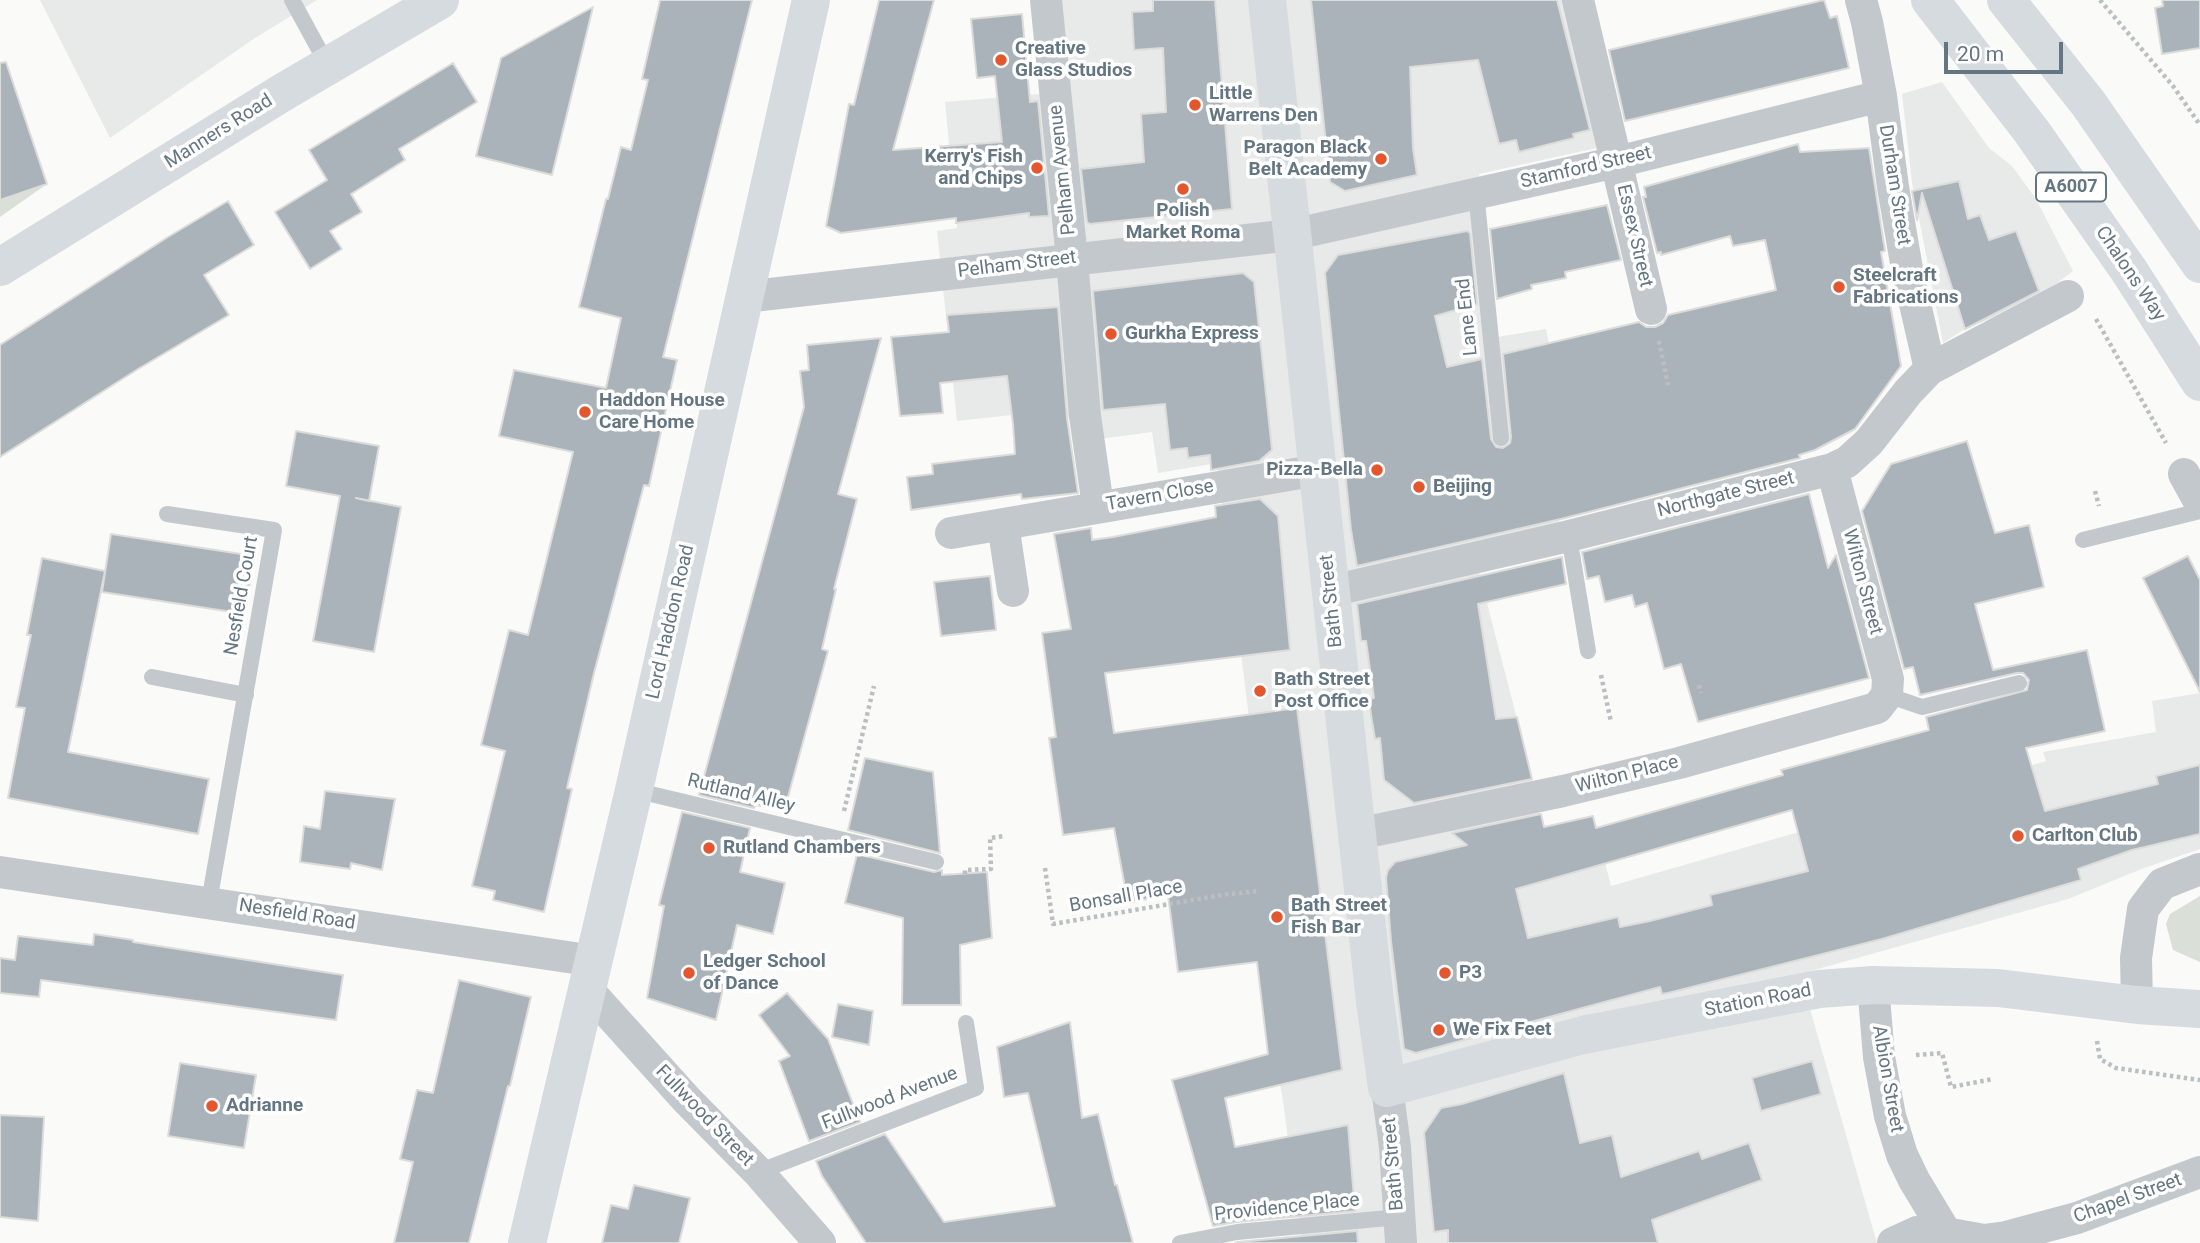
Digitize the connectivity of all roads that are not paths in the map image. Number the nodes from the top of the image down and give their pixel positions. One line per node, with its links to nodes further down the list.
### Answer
1 (292, 0): 10 (lane)
2 (440, 0): 10 (street, Manners Road)
3 (811, 0): 19 (street, Lord Haddon Road)
4 (1046, 0): 15 (street, Pelham Avenue)
5 (1267, 0): 14 (street, Bath Street)
6 (1578, 0): 12 (street, Essex Street)
7 (1861, 0): 11 (street, Durham Street)
8 (1930, 0): 22 (street, Chalons Way / A6007)
9 (2006, 0): 16 (street, A6007)
10 (328, 66): 17 (street, Manners Road)
11 (1881, 96): 12 (street, Stamford Street); 21 (street, Durham Street)
12 (1617, 162): 13 (street, Stamford Street); 20 (street, Essex Street)
13 (1476, 192): 14 (street, Stamford Street); 23 (lane, Lane End)
14 (1291, 235): 15 (street, Pelham Street); 25 (street, Bath Street)
15 (1072, 259): 19 (street, Pelham Street); 28 (street, Pelham Avenue)
16 (2200, 264)
17 (0, 267)
18 (2068, 296): 21 (street, Northgate Street)
19 (744, 297): 42 (street, Lord Haddon Road)
20 (1654, 321)
21 (1930, 369): 24 (street, Northgate Street)
22 (2200, 382)
23 (1501, 438)
24 (1832, 469): 33 (street, Northgate Street); 41 (street, Wilton Street)
25 (1318, 470): 28 (street, Tavern Close); 36 (street, Bath Street)
26 (2184, 474): 27 (street)
27 (2200, 503)
28 (1098, 506): 31 (street, Tavern Close)
29 (2200, 511): 34 (lane)
30 (167, 514): 40 (lane, Nesfield Court)
31 (1003, 524): 32 (street, Tavern Close); 35 (street)
32 (951, 533)
33 (1569, 536): 36 (street, Northgate Street); 37 (lane)
34 (2084, 540)
35 (1013, 592)
36 (1331, 592): 43 (street, Bath Street)
37 (1588, 651)
38 (152, 677): 40 (lane)
39 (2019, 683): 41 (lane)
40 (246, 695): 47 (lane, Nesfield Court)
41 (1887, 695): 43 (street, Wilton Place)
42 (634, 790): 44 (lane, Rutland Alley); 48 (street, Lord Haddon Road)
43 (1358, 834): 53 (street, Bath Street)
44 (936, 862)
45 (2200, 869): 50 (street)
46 (0, 872): 47 (street, Nesfield Road)
47 (209, 902): 48 (street, Nesfield Road)
48 (590, 975): 54 (street, Fullwood Street); 58 (street, Lord Haddon Road)
49 (1873, 985): 50 (street, Station Road); 53 (street, Station Road); 57 (street, Albion Street)
50 (2137, 1005): 51 (street, Station Road)
51 (2200, 1009)
52 (966, 1023): 54 (lane, Fullwood Avenue)
53 (1387, 1088): 56 (street, Bath Street)
54 (758, 1172): 59 (street, Fullwood Street)
55 (2200, 1172): 57 (street, Chapel Street)
56 (1400, 1230): 60 (lane, Providence Place)
57 (1948, 1238): 61 (street, Chapel Street)
58 (527, 1243)
59 (820, 1243)
60 (1180, 1243)
61 (1893, 1243)

